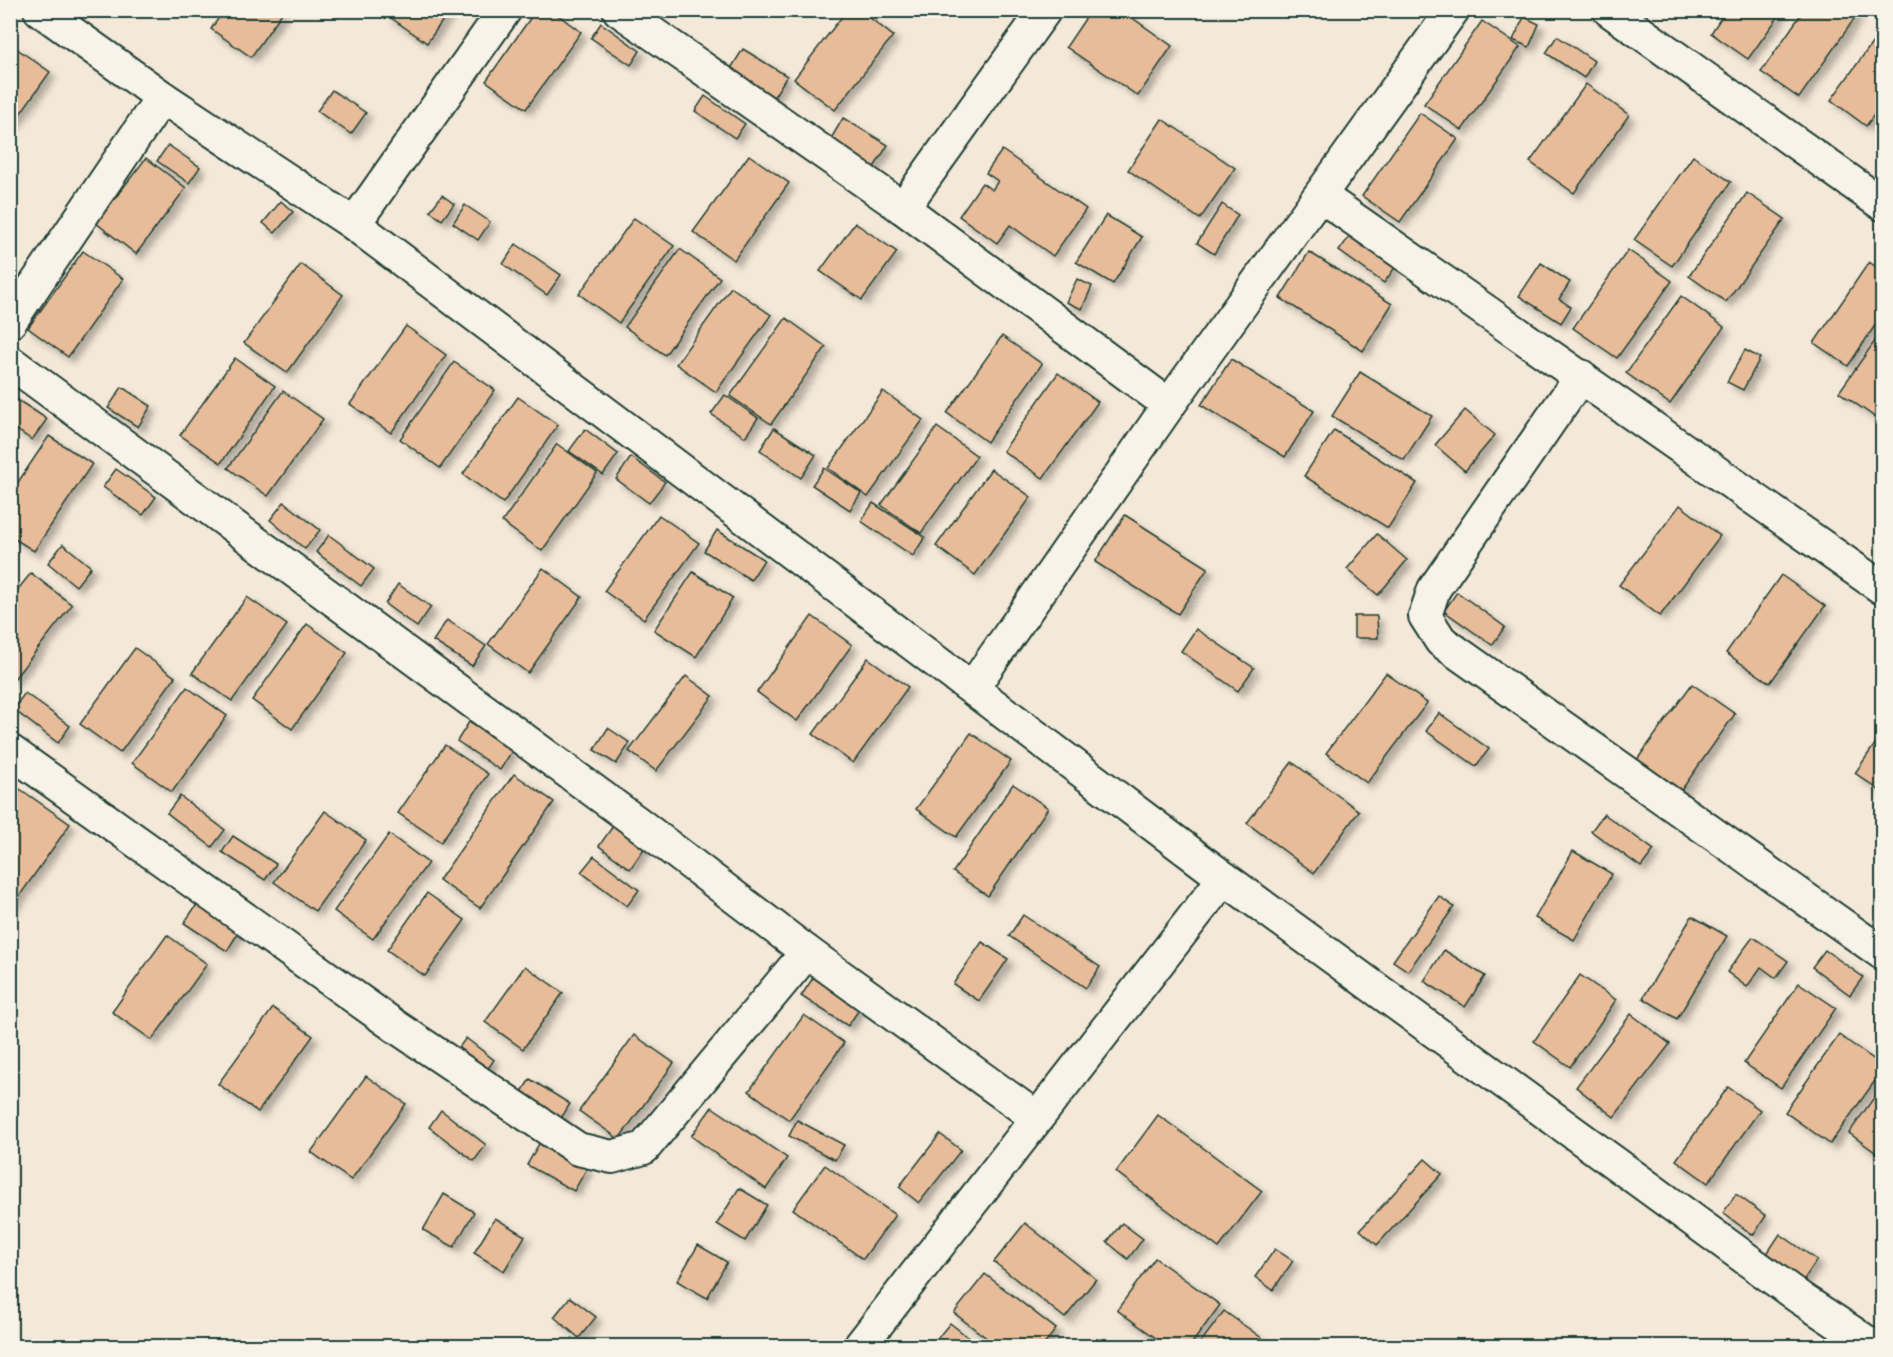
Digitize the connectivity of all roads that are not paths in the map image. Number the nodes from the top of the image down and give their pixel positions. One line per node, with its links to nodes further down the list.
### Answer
1 (40, 10): 7 (street)
2 (505, 10): 11 (street)
3 (619, 10): 10 (street)
4 (1045, 10): 10 (street)
5 (1453, 10): 8 (street)
6 (1609, 10): 9 (street)
7 (162, 97): 11 (street); 12 (street)
8 (1321, 196): 14 (street); 15 (street)
9 (1882, 204)
10 (903, 208): 15 (street)
11 (354, 224): 17 (street)
12 (10, 322)
13 (10, 362): 20 (street)
14 (1581, 376): 16 (street); 21 (street)
15 (1168, 405): 17 (street)
16 (1882, 588)
17 (973, 687): 19 (street)
18 (10, 751): 20 (street)
19 (1224, 878): 22 (street); 24 (street)
20 (807, 952): 22 (street)
21 (1882, 953)
22 (1036, 1118): 23 (street)
23 (860, 1347)
24 (1873, 1347)

